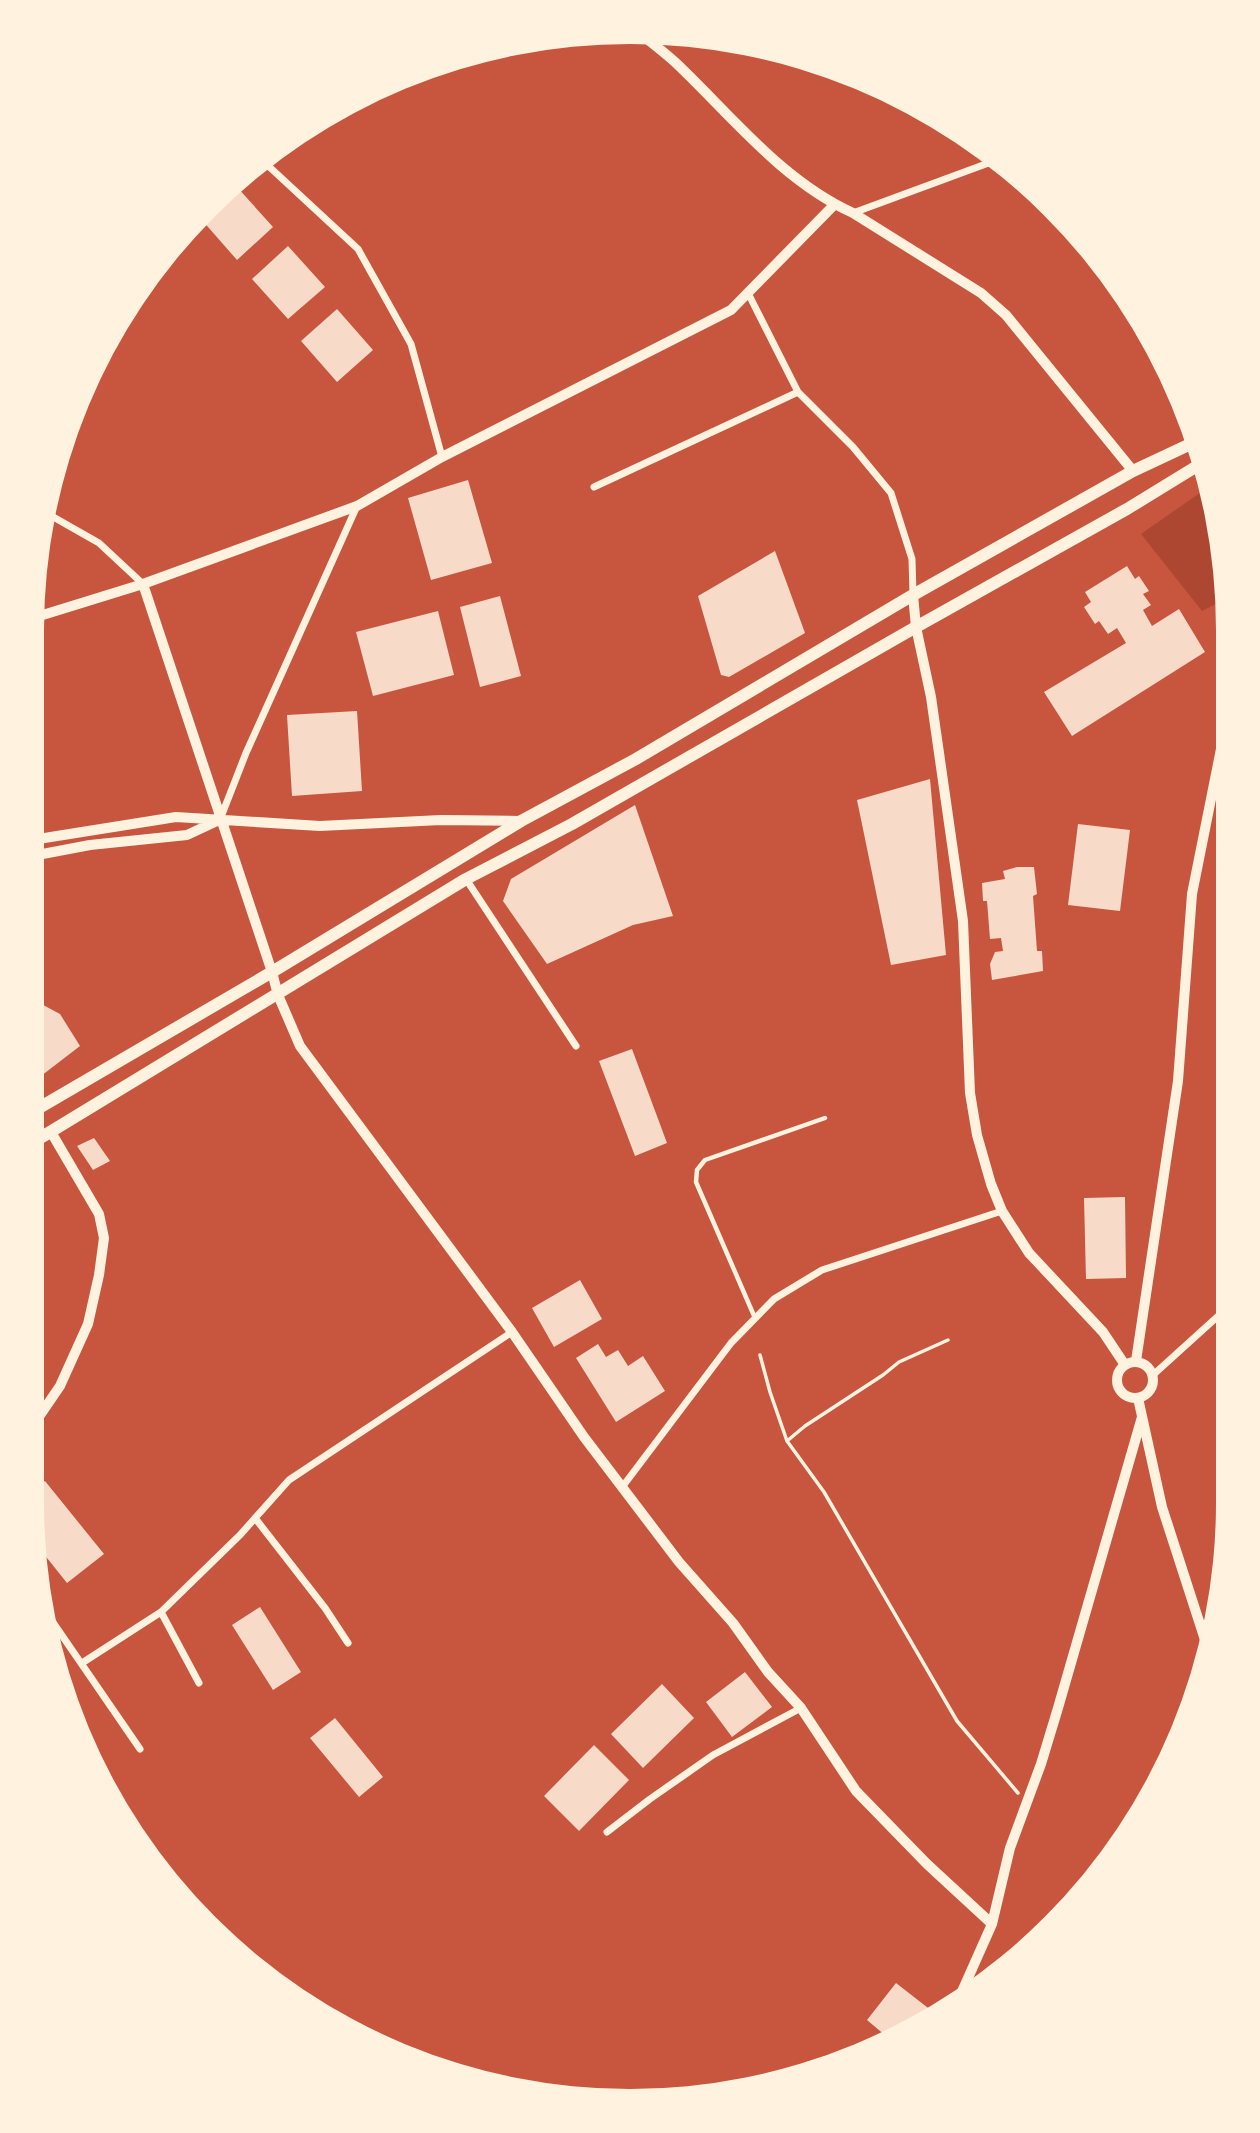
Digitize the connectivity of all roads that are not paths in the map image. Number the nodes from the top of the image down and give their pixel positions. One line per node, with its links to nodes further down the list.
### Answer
1 (654, 45): 4 (street)
2 (986, 164): 5 (street)
3 (270, 167): 9 (street)
4 (834, 205): 5 (street); 6 (street)
5 (853, 213): 11 (street)
6 (748, 292): 7 (street); 9 (street)
7 (798, 392): 12 (street); 16 (street)
8 (1186, 446): 11 (main road)
9 (442, 457): 13 (street)
10 (1193, 468): 18 (main road)
11 (1133, 471): 16 (main road)
12 (594, 487)
13 (357, 506): 15 (street); 20 (street)
14 (55, 518): 15 (street)
15 (143, 584): 17 (street); 20 (street)
16 (913, 595): 18 (street); 21 (main road)
17 (44, 614)
18 (916, 627): 24 (main road); 32 (street)
19 (1216, 774): 36 (street)
20 (220, 820): 21 (street); 22 (street); 23 (street); 25 (street)
21 (521, 821): 25 (main road)
22 (44, 838)
23 (44, 854)
24 (466, 879): 26 (main road); 27 (street)
25 (272, 972): 26 (street); 28 (main road)
26 (278, 995): 30 (main road); 35 (street)
27 (576, 1046)
28 (44, 1105)
29 (825, 1118): 33 (lane)
30 (51, 1132): 31 (main road); 39 (street)
31 (44, 1136)
32 (1002, 1211): 33 (street); 36 (street)
33 (755, 1318): 41 (street)
34 (1216, 1318): 37 (street)
35 (512, 1332): 41 (street); 42 (street)
36 (1130, 1363): 37 (street); 38 (street)
37 (1153, 1375): 38 (street)
38 (1138, 1398): 40 (street)
39 (44, 1409)
40 (1142, 1417): 45 (street); 52 (street)
41 (623, 1486): 49 (street)
42 (255, 1518): 43 (street); 46 (street)
43 (161, 1612): 47 (street); 48 (street)
44 (58, 1629): 47 (street)
45 (1202, 1630)
46 (348, 1643)
47 (82, 1663): 50 (street)
48 (199, 1683)
49 (801, 1708): 51 (street); 52 (street)
50 (140, 1749)
51 (607, 1832)
52 (992, 1924): 53 (street)
53 (966, 1983)

